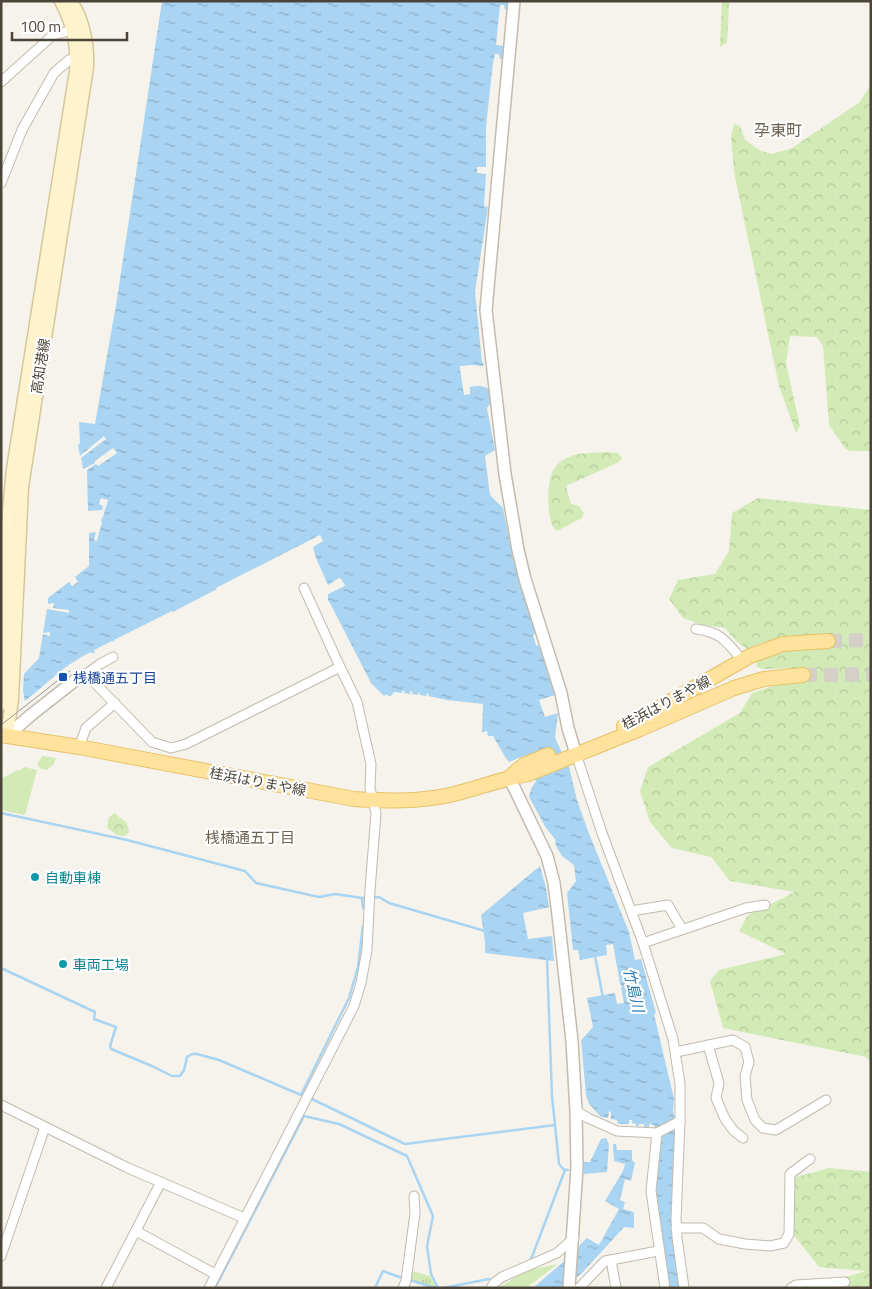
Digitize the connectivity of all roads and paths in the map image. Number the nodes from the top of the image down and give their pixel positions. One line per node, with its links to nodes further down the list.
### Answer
1 (61, 1): 4 (main road, 高知港線)
2 (71, 1): 4 (main road, 高知港線)
3 (514, 1): 24 (street)
4 (78, 29): 5 (main road, 高知港線); 6 (street)
5 (82, 56): 7 (street); 8 (main road, 高知港線)
6 (1, 82)
7 (1, 183)
8 (10, 511): 10 (main road, 高知港線); 21 (main road, 高知港線)
9 (304, 588): 16 (street)
10 (4, 592): 12 (main road, 高知港線)
11 (696, 630): 15 (street)
12 (3, 637): 20 (main road, 高知港線)
13 (828, 641): 15 (main road, 桂浜はりまや線)
14 (114, 657): 18 (street)
15 (742, 660): 24 (main road, 桂浜はりまや線)
16 (340, 667): 23 (street); 27 (street)
17 (803, 675): 24 (main road, 桂浜はりまや線)
18 (81, 677): 19 (street); 21 (street)
19 (115, 703): 22 (street); 23 (street)
20 (1, 704)
21 (3, 737): 22 (main road, 桂浜はりまや線)
22 (79, 747): 25 (main road, 桂浜はりまや線)
23 (171, 748): 25 (street)
24 (571, 751): 26 (main road, 桂浜はりまや線); 29 (street)
25 (170, 764): 27 (main road, 桂浜はりまや線)
26 (509, 778): 27 (main road, 桂浜はりまや線); 36 (street)
27 (373, 800): 44 (street)
28 (765, 905): 30 (street)
29 (631, 911): 30 (street); 31 (street)
30 (682, 929): 31 (street)
31 (643, 943): 33 (street)
32 (708, 1045): 33 (street); 34 (street); 40 (street)
33 (676, 1052): 37 (street)
34 (826, 1100)
35 (1, 1105): 38 (street)
36 (576, 1111): 39 (street); 47 (street)
37 (679, 1121): 39 (street); 45 (street)
38 (45, 1127): 42 (street); 49 (street)
39 (658, 1132): 48 (street)
40 (743, 1138)
41 (810, 1159): 45 (street)
42 (161, 1182): 44 (street); 46 (street)
43 (414, 1196): 55 (street)
44 (244, 1218): 51 (street)
45 (676, 1228): 61 (street)
46 (136, 1231): 51 (street); 53 (street)
47 (573, 1241): 56 (street); 57 (street)
48 (658, 1251): 50 (street); 60 (street)
49 (1, 1256)
50 (611, 1260): 58 (street); 59 (street)
51 (216, 1274): 54 (street)
52 (845, 1282): 62 (street)
53 (106, 1288)
54 (208, 1288)
55 (403, 1288)
56 (491, 1288)
57 (569, 1288)
58 (580, 1288)
59 (616, 1288)
60 (664, 1288)
61 (684, 1288)
62 (792, 1288)

